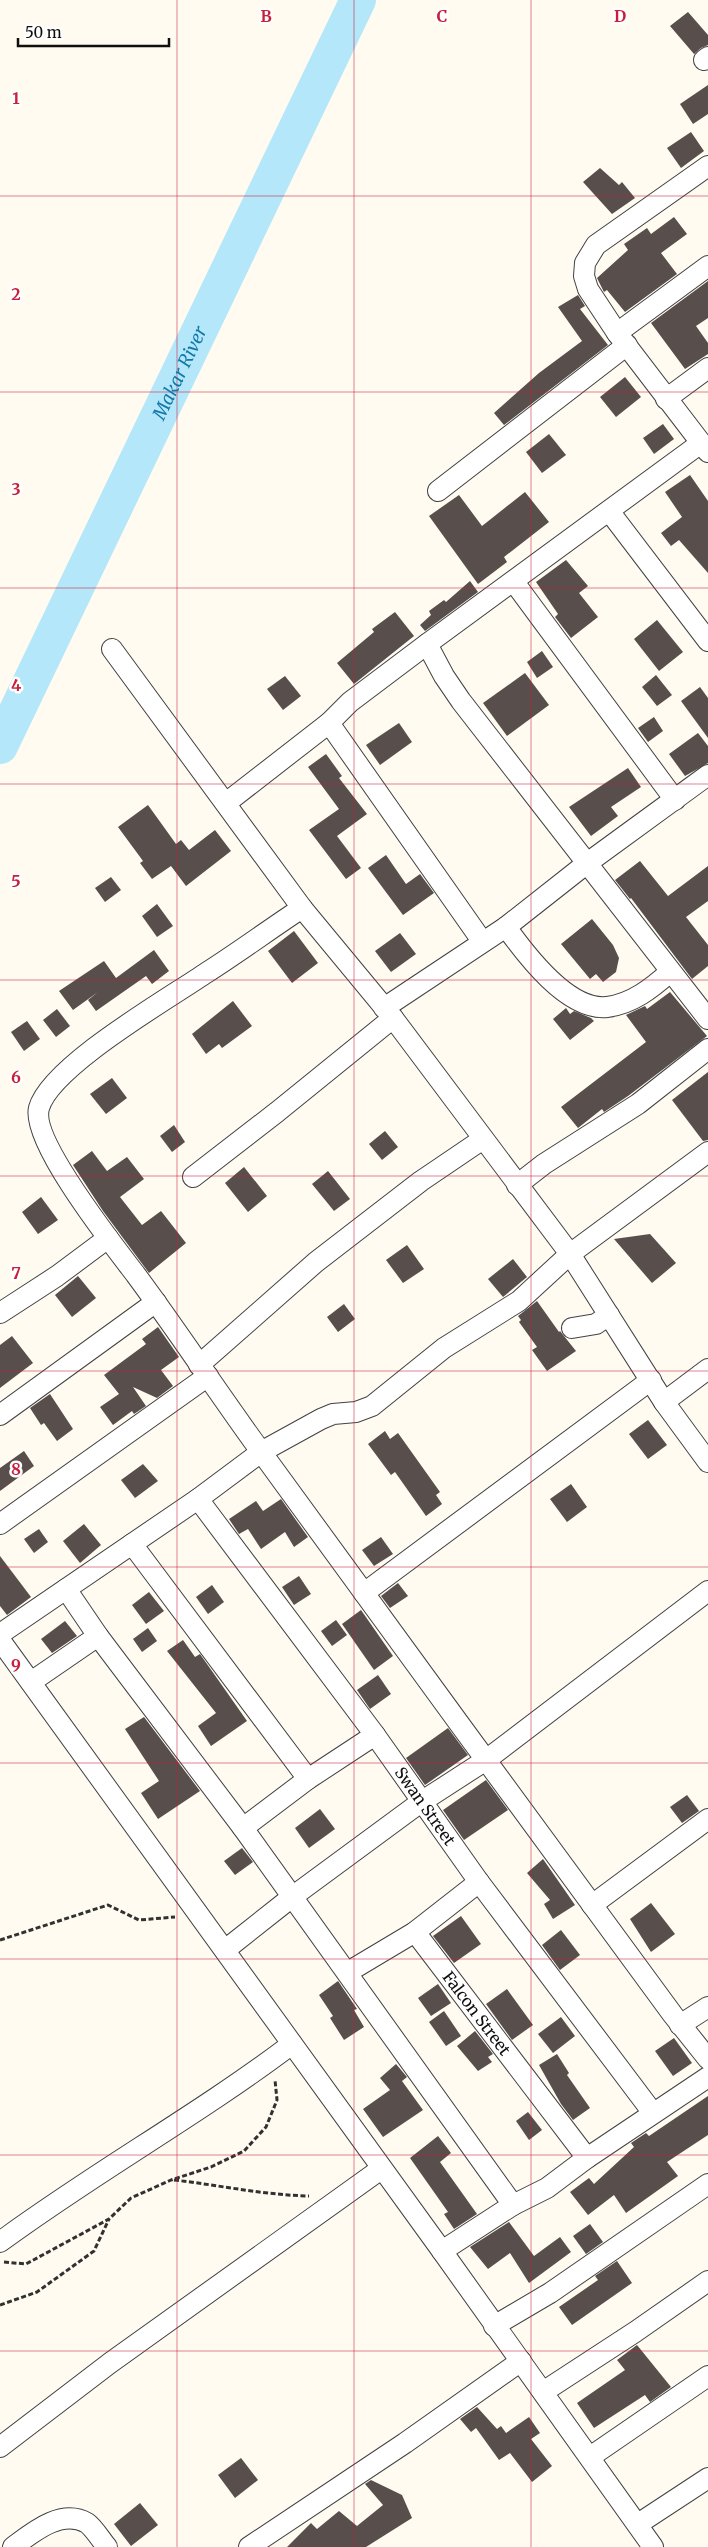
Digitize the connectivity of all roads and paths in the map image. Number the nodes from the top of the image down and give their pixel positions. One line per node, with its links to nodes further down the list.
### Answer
1 (708, 166): 3 (street)
2 (708, 266): 3 (street)
3 (622, 339): 5 (street); 7 (street)
4 (708, 368): 5 (street)
5 (666, 399): 6 (street)
6 (704, 447): 8 (street)
7 (438, 491)
8 (609, 511): 9 (street); 10 (street)
9 (514, 582): 11 (street); 15 (street)
10 (708, 641)
11 (427, 644): 13 (street); 17 (street)
12 (112, 649): 16 (street)
13 (329, 723): 16 (street); 20 (street)
14 (708, 775): 15 (street)
15 (675, 800): 17 (street)
16 (226, 802): 18 (street)
17 (586, 864): 19 (street); 21 (street)
18 (302, 908): 22 (street); 29 (street)
19 (506, 927): 20 (street); 21 (street)
20 (482, 941): 22 (street)
21 (670, 972): 23 (street)
22 (388, 1013): 25 (street); 27 (street)
23 (708, 1019)
24 (708, 1049): 28 (street)
25 (483, 1139): 28 (street); 36 (street)
26 (708, 1152): 30 (street)
27 (193, 1177)
28 (517, 1185): 30 (street)
29 (108, 1238): 31 (street); 32 (street)
30 (570, 1254): 33 (street); 40 (street)
31 (156, 1302): 36 (street); 39 (street)
32 (0, 1314)
33 (609, 1315): 34 (street); 37 (street)
34 (572, 1328)
35 (708, 1369): 38 (street)
36 (204, 1370): 40 (street); 43 (street)
37 (651, 1380): 38 (street); 47 (street)
38 (664, 1402): 41 (street)
39 (0, 1415)
40 (261, 1452): 42 (street); 47 (street)
41 (708, 1462)
42 (198, 1500): 44 (street); 52 (street, Swan Street)
43 (0, 1524)
44 (132, 1544): 45 (street); 54 (street)
45 (66, 1589): 48 (street); 49 (street)
46 (708, 1591): 53 (street)
47 (364, 1593): 53 (street)
48 (0, 1634)
49 (98, 1636): 51 (street); 57 (street)
50 (0, 1640): 51 (street)
51 (31, 1682): 61 (street)
52 (375, 1735): 54 (street); 55 (street, Swan Street)
53 (486, 1760): 55 (street); 60 (street)
54 (308, 1779): 57 (street)
55 (421, 1802): 58 (street, Swan Street); 59 (street)
56 (708, 1819): 60 (street)
57 (243, 1828): 59 (street)
58 (479, 1882): 62 (street); 72 (street, Swan Street)
59 (292, 1896): 64 (street); 65 (street)
60 (592, 1905): 67 (street)
61 (200, 1916): 63 (path); 64 (street)
62 (415, 1932): 65 (street); 73 (street, Falcon Street)
63 (0, 1940)
64 (225, 1950): 68 (street)
65 (348, 1972): 78 (street)
66 (708, 2007): 67 (street)
67 (680, 2025): 69 (street)
68 (292, 2044): 70 (street); 74 (street)
69 (708, 2059)
70 (266, 2064): 75 (path); 80 (street)
71 (708, 2077): 72 (street)
72 (653, 2113): 73 (street)
73 (587, 2158): 78 (street)
74 (381, 2169): 77 (street); 81 (street)
75 (171, 2180): 77 (path); 79 (path)
76 (708, 2184): 85 (street)
77 (344, 2197): 89 (street)
78 (513, 2205): 81 (street)
79 (109, 2219): 82 (path); 84 (path)
80 (0, 2242)
81 (442, 2250): 85 (street)
82 (0, 2262)
83 (708, 2281): 88 (street)
84 (0, 2305)
85 (494, 2326): 86 (street)
86 (521, 2361): 88 (street); 95 (street)
87 (708, 2376): 90 (street)
88 (543, 2392): 90 (street)
89 (0, 2447)
90 (590, 2458): 92 (street)
91 (708, 2478): 92 (street)
92 (638, 2524): 96 (street)
93 (13, 2547): 94 (street)
94 (107, 2547)
95 (252, 2547)
96 (653, 2547)

